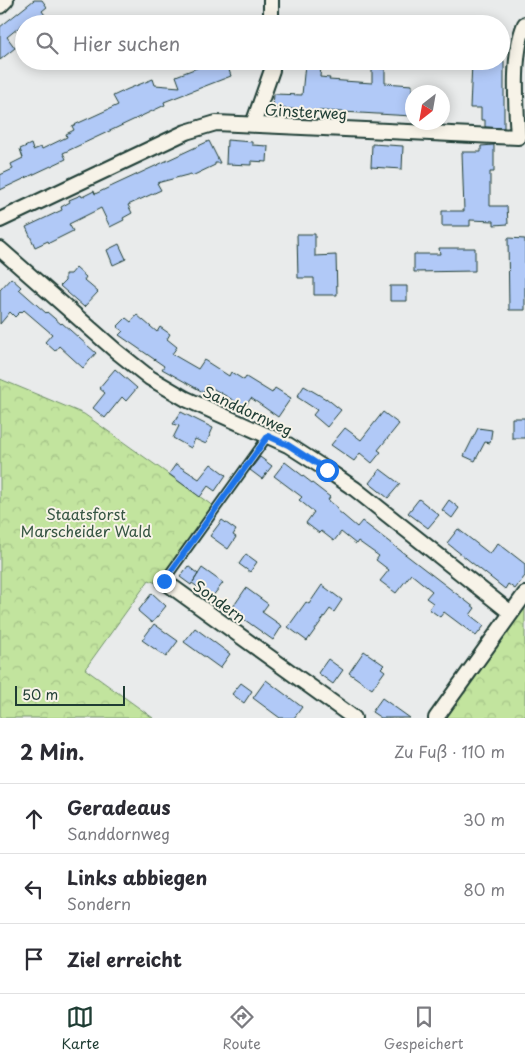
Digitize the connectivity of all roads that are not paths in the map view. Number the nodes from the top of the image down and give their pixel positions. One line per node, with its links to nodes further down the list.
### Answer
1 (6, 0): 3 (street)
2 (271, 0): 4 (street)
3 (0, 6)
4 (271, 15)
5 (525, 24): 7 (street, Ginsterweg)
6 (272, 70): 7 (street)
7 (253, 124): 8 (street, Ginsterweg)
8 (0, 220)
9 (0, 249): 10 (street, Sanddornweg)
10 (268, 436): 11 (lane, Sondern); 13 (street, Sanddornweg)
11 (164, 581): 14 (street, Sondern)
12 (525, 594): 13 (street)
13 (511, 613): 15 (street)
14 (354, 718)
15 (436, 718)

